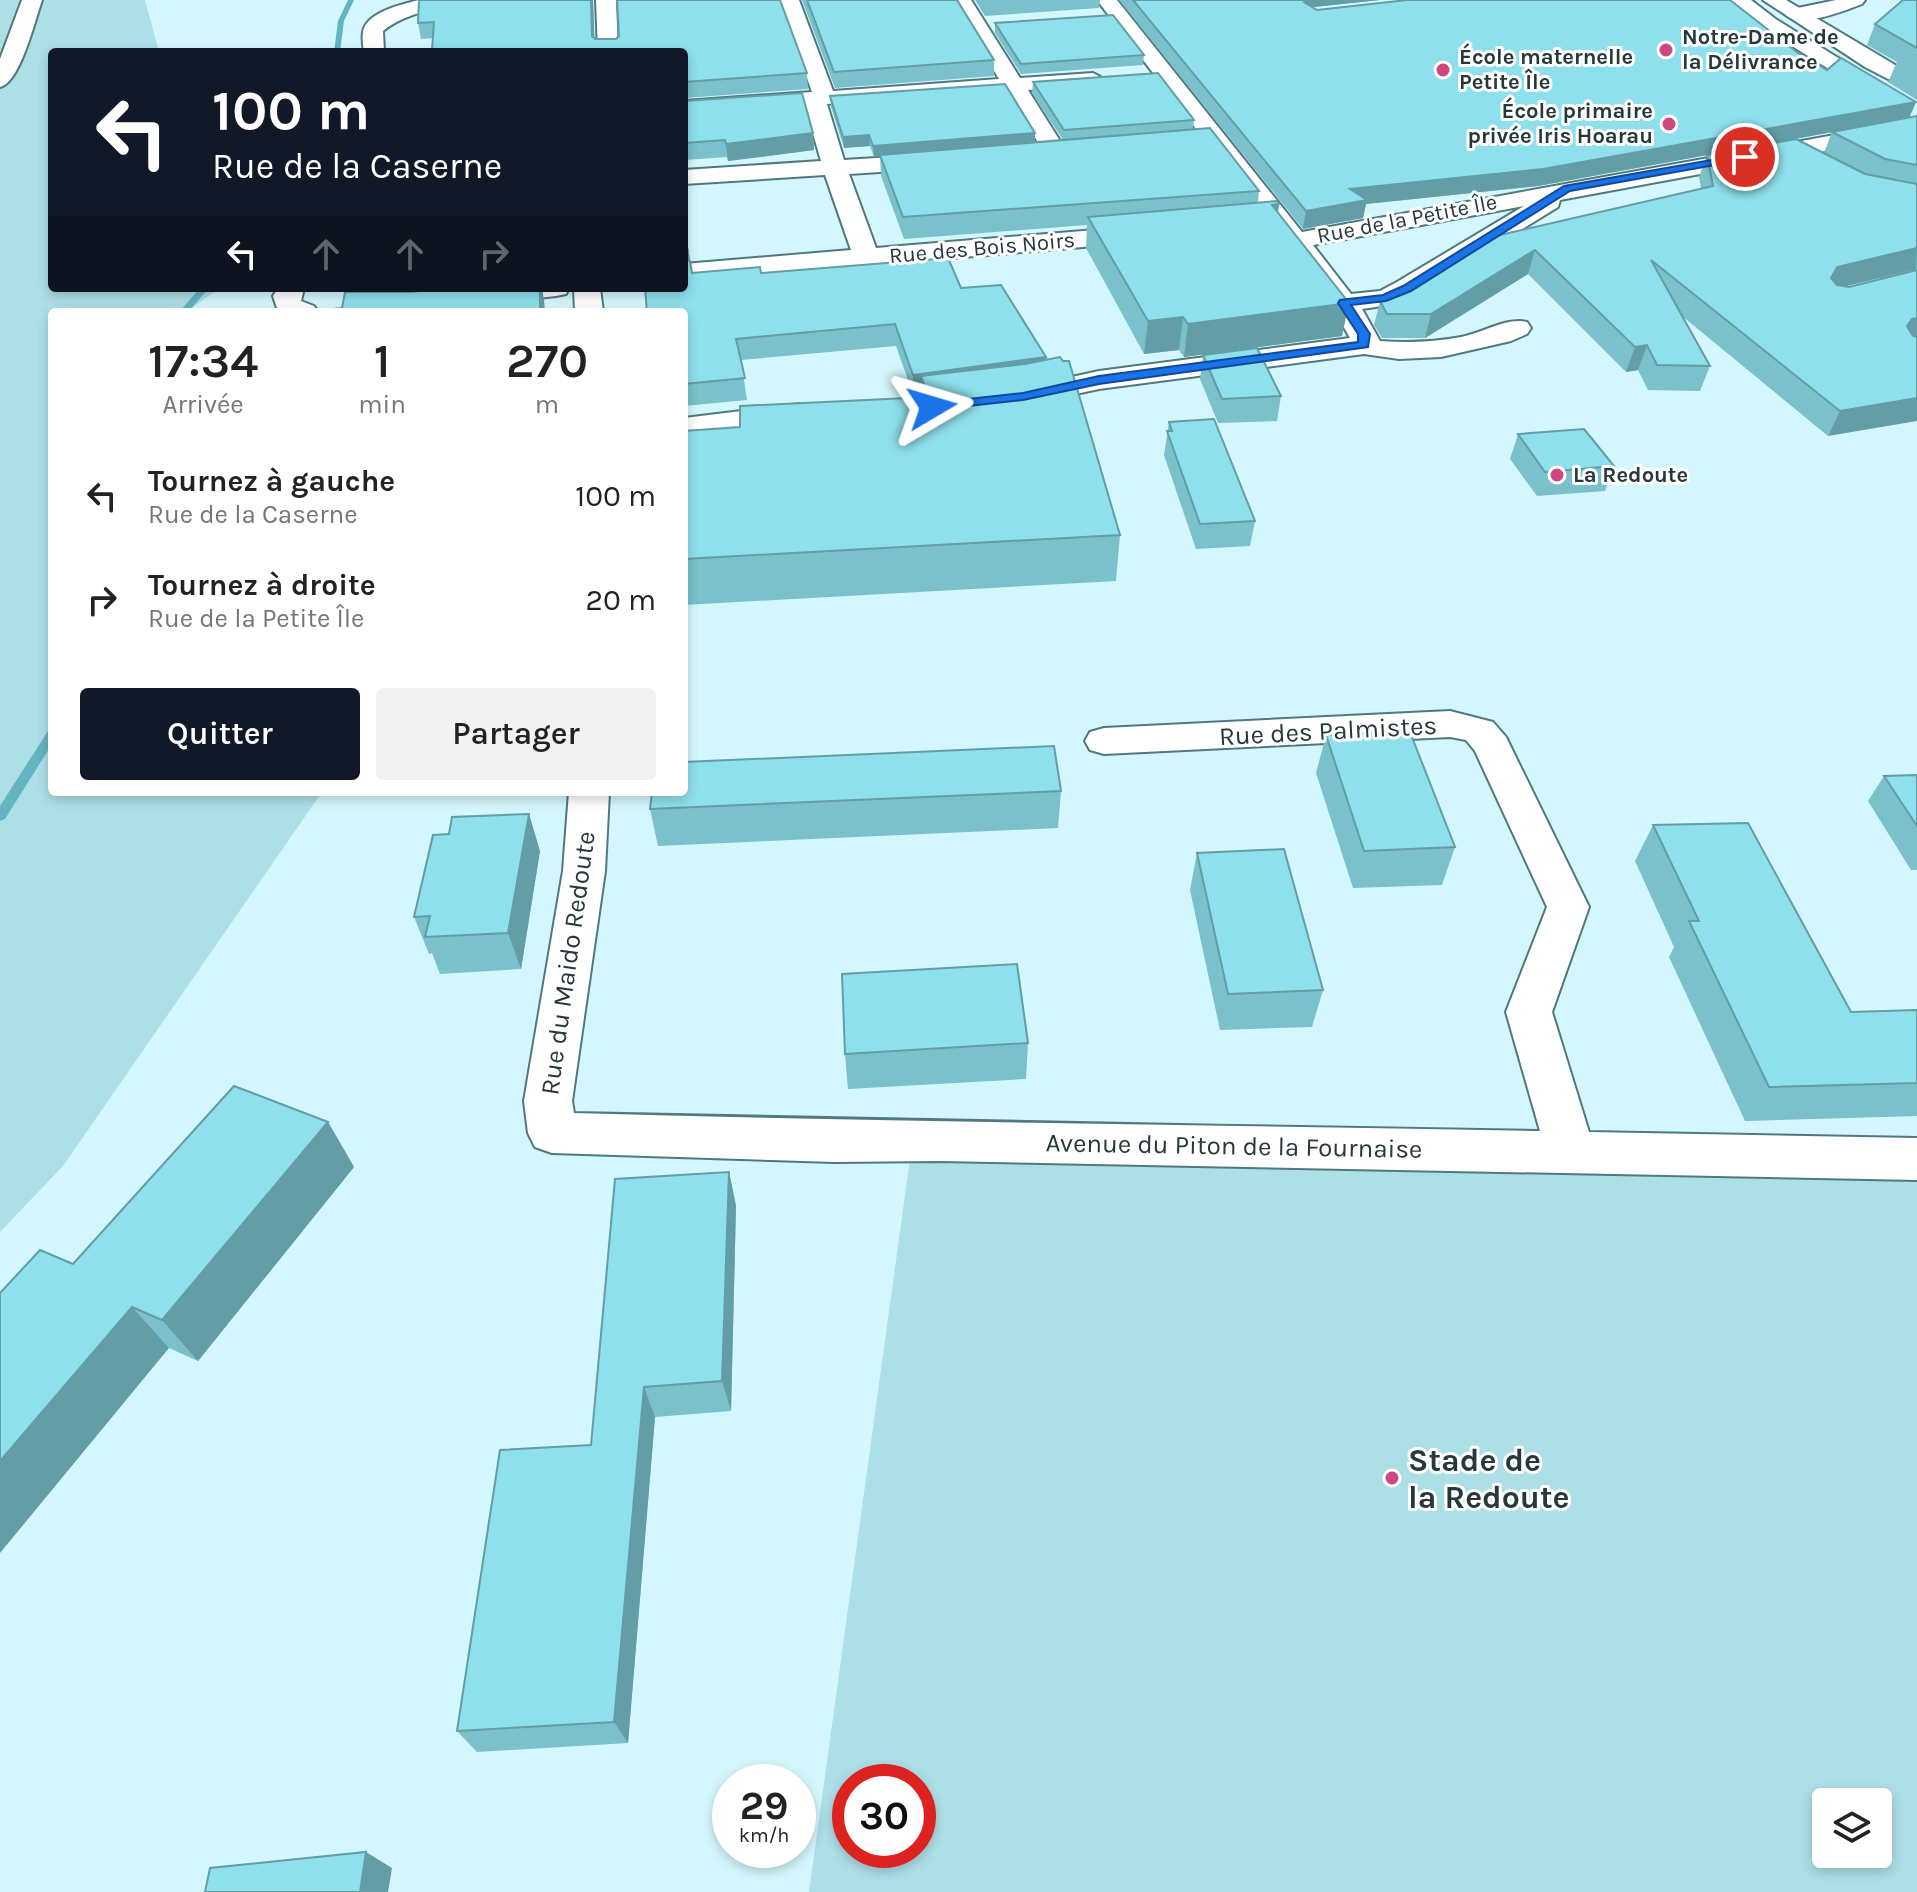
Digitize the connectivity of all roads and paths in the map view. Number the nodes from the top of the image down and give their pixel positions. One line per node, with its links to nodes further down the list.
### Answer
1 (32, 0): 15 (street)
2 (449, 0): 12 (street)
3 (606, 0): 13 (street)
4 (789, 0): 18 (street)
5 (961, 0): 16 (street)
6 (1739, 0): 20 (street)
7 (1773, 0): 10 (street)
8 (1855, 0): 10 (street)
9 (1113, 8): 11 (street); 14 (street)
10 (1795, 14): 17 (street)
11 (1088, 18)
12 (374, 48)
13 (608, 48)
14 (1166, 73): 16 (street); 21 (street)
15 (0, 81)
16 (1016, 85): 18 (street); 25 (street)
17 (1917, 87)
18 (820, 98): 19 (street); 28 (street)
19 (688, 108)
20 (1910, 112): 24 (street, Rue de la Petite Île)
21 (1216, 138): 22 (street); 34 (street)
22 (1191, 140)
23 (1085, 149): 25 (street)
24 (1790, 149): 29 (street); 31 (street, Rue de la Petite Île)
25 (1055, 152): 26 (street)
26 (1029, 154)
27 (970, 159): 28 (street)
28 (835, 169): 30 (street); 36 (street)
29 (1829, 172)
30 (688, 177)
31 (1567, 189): 32 (street, Rue de la Petite Île); 33 (street, Rue de la Petite Île)
32 (1464, 207): 33 (street); 34 (street, Rue de la Petite Île)
33 (1510, 226): 40 (street, Rue de la Petite Île)
34 (1276, 228): 40 (street)
35 (1174, 231): 36 (street, Rue des Bois Noirs)
36 (867, 258): 37 (street, Rue des Bois Noirs)
37 (688, 272)
38 (521, 292): 39 (street)
39 (450, 300)
40 (1344, 303): 42 (street)
41 (1517, 328): 42 (street)
42 (1364, 345): 43 (street)
43 (992, 400)
44 (831, 410): 45 (street)
45 (688, 427)
46 (1104, 741): 49 (street, Rue des Palmistes)
47 (589, 796): 48 (street, Rue du Maido Redoute)
48 (552, 1133): 49 (street, Avenue du Piton de la Fournaise)
49 (1561, 1152): 50 (street, Avenue du Piton de la Fournaise)
50 (1917, 1159)

